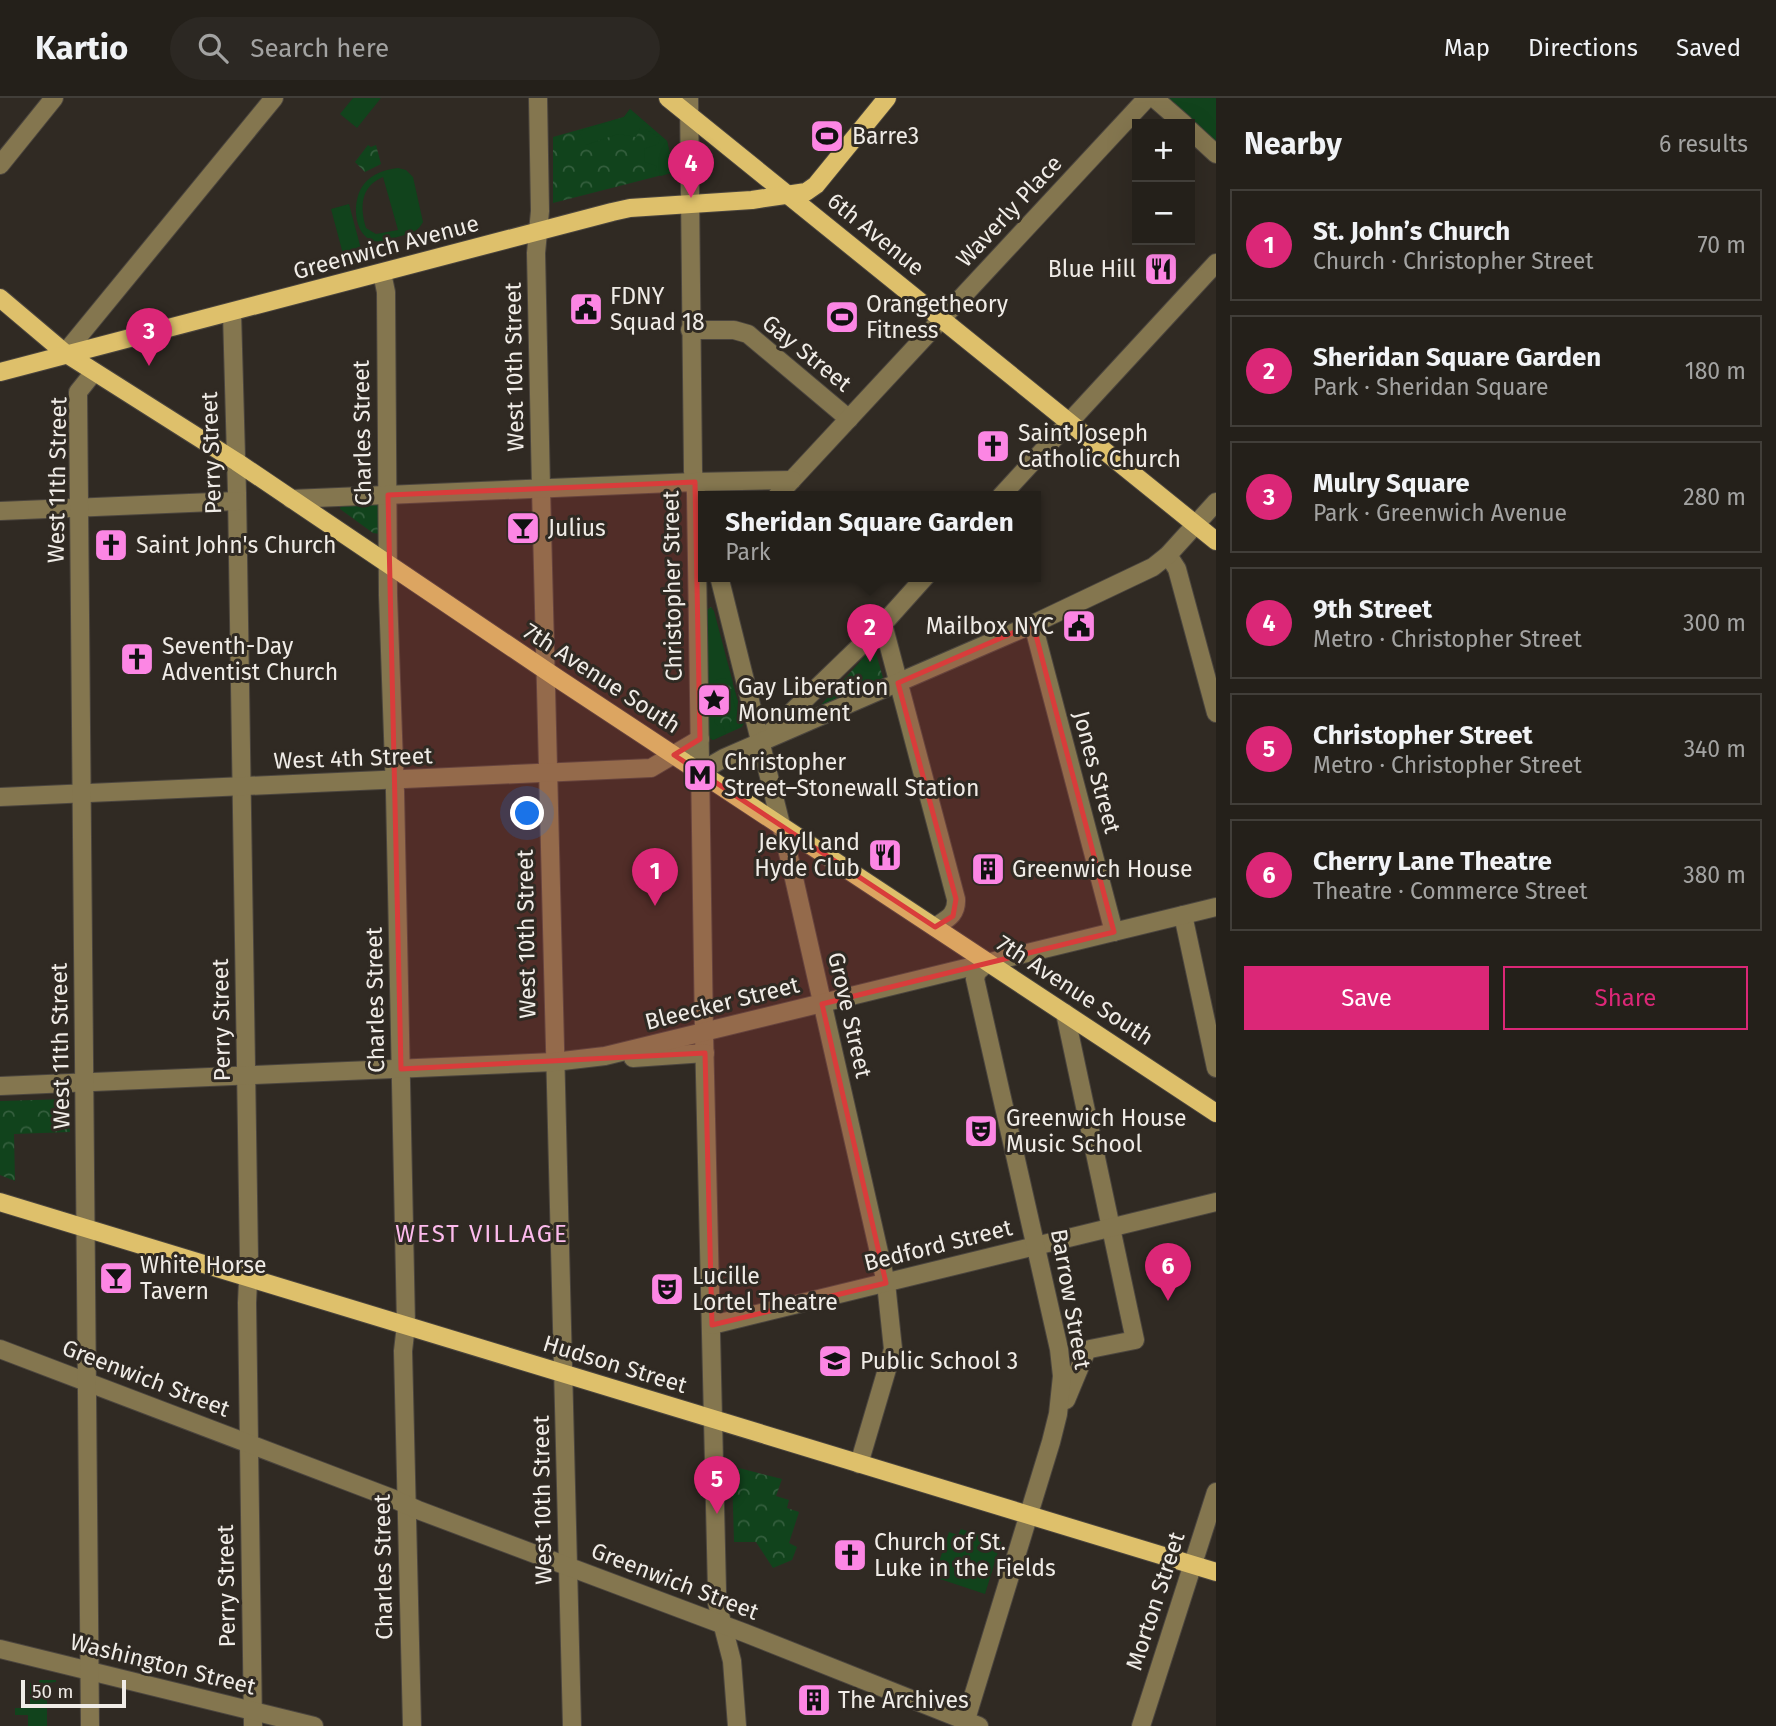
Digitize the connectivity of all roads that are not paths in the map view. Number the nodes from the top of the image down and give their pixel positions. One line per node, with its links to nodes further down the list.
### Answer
1 (54, 98): 12 (street)
2 (274, 98): 22 (street)
3 (538, 98): 15 (street, West 10th Street)
4 (668, 98): 8 (main road, 6th Avenue)
5 (887, 98): 13 (main road, Greenwich Avenue)
6 (1147, 98): 20 (street, Waverly Place)
7 (1154, 98): 9 (street)
8 (689, 107): 13 (main road, 6th Avenue); 14 (street, Christopher Street)
9 (1178, 119)
10 (1195, 135): 11 (street)
11 (1216, 154)
12 (0, 165)
13 (789, 195): 14 (main road, Greenwich Avenue); 20 (main road, 6th Avenue)
14 (689, 204): 15 (main road, Greenwich Avenue); 21 (street, Christopher Street)
15 (538, 232): 17 (main road, Greenwich Avenue); 30 (street, West 10th Street)
16 (1216, 263): 26 (street)
17 (382, 273): 19 (main road, Greenwich Avenue); 34 (street, Charles Street)
18 (0, 298): 22 (main road, 7th Avenue South)
19 (232, 313): 22 (main road, Greenwich Avenue); 27 (street, Perry Street)
20 (942, 319): 25 (street, Waverly Place); 26 (main road, 6th Avenue)
21 (690, 330): 25 (street, Gay Street); 29 (street, Christopher Street)
22 (65, 353): 23 (main road, Greenwich Avenue); 24 (main road, 7th Avenue South)
23 (0, 372)
24 (94, 372): 27 (main road, 7th Avenue South); 38 (street, West 11th Street)
25 (849, 419): 28 (street, Waverly Place)
26 (1069, 422): 32 (street); 40 (main road, 6th Avenue)
27 (237, 462): 35 (main road, 7th Avenue South); 36 (street, Perry Street)
28 (792, 480): 29 (street); 31 (street, Waverly Place)
29 (695, 482): 30 (street); 33 (street); 51 (street, Christopher Street)
30 (541, 488): 34 (street); 48 (street, West 10th Street)
31 (782, 491)
32 (1006, 491)
33 (698, 492)
34 (388, 495): 35 (street); 43 (street, Charles Street)
35 (291, 499): 43 (main road, 7th Avenue South)
36 (237, 501): 38 (street); 57 (street, Perry Street)
37 (1216, 502): 40 (street)
38 (79, 508): 39 (street); 58 (street, West 11th Street)
39 (0, 511)
40 (1196, 524): 41 (main road, 6th Avenue); 42 (street)
41 (1216, 541)
42 (1168, 555): 47 (street); 50 (street)
43 (388, 565): 48 (main road, 7th Avenue South); 56 (street, Charles Street)
44 (721, 582): 52 (street, Grove Street)
45 (921, 582): 46 (street)
46 (883, 624): 49 (street); 52 (street)
47 (1033, 624): 49 (street); 64 (street, Jones Street)
48 (545, 670): 53 (main road, 7th Avenue South); 55 (street, West 10th Street)
49 (898, 683): 52 (street); 63 (street)
50 (1216, 713)
51 (700, 739): 53 (street, West 4th Street); 54 (street, Christopher Street)
52 (761, 741): 54 (street); 60 (street, Grove Street)
53 (674, 755): 54 (main road, 7th Avenue South); 55 (street, West 4th Street)
54 (700, 772): 60 (main road, 7th Avenue South); 68 (street, Christopher Street)
55 (547, 774): 56 (street, West 4th Street); 71 (street, West 10th Street)
56 (395, 780): 57 (street, West 4th Street); 73 (street, Charles Street)
57 (242, 787): 58 (street, West 4th Street); 74 (street, Perry Street)
58 (82, 793): 59 (street, West 4th Street); 75 (street, West 11th Street)
59 (0, 797)
60 (782, 826): 63 (main road, 7th Avenue South); 66 (street, Grove Street)
61 (1216, 907): 62 (street, Bleecker Street)
62 (1183, 915): 64 (street, Bleecker Street); 72 (street)
63 (934, 927): 65 (main road, 7th Avenue South)
64 (1114, 932): 65 (street, Bleecker Street)
65 (988, 962): 66 (street, Bleecker Street); 67 (main road, 7th Avenue South); 82 (street, Barrow Street)
66 (822, 1004): 68 (street, Bleecker Street); 84 (street, Grove Street)
67 (1065, 1013): 77 (main road, 7th Avenue South); 81 (street)
68 (704, 1033): 69 (street, Christopher Street); 70 (street, Bleecker Street)
69 (705, 1053): 70 (street, Bleecker Street); 86 (street, Christopher Street)
70 (606, 1056): 71 (street, Bleecker Street)
71 (554, 1062): 73 (street, Bleecker Street); 88 (street, West 10th Street)
72 (1216, 1068)
73 (401, 1069): 74 (street, Bleecker Street); 85 (street, Charles Street)
74 (246, 1075): 75 (street, Bleecker Street); 83 (street, Perry Street)
75 (85, 1082): 76 (street, Bleecker Street); 80 (street, West 11th Street)
76 (0, 1086)
77 (1216, 1113)
78 (0, 1202): 80 (main road, Hudson Street)
79 (1216, 1202): 81 (street, Bedford Street)
80 (87, 1228): 83 (main road, Hudson Street); 89 (street, West 11th Street)
81 (1110, 1228): 82 (street, Bedford Street); 90 (street)
82 (1038, 1246): 84 (street, Bedford Street); 90 (street, Barrow Street)
83 (250, 1277): 85 (main road, Hudson Street); 92 (street, Perry Street)
84 (886, 1283): 86 (street, Bedford Street); 93 (street, Grove Street)
85 (406, 1325): 88 (main road, Hudson Street); 95 (street, Charles Street)
86 (712, 1325): 91 (street, Christopher Street)
87 (0, 1349): 89 (street, Greenwich Street)
88 (562, 1374): 91 (main road, Hudson Street); 98 (street, West 10th Street)
89 (88, 1382): 92 (street, Greenwich Street); 102 (street, West 11th Street)
90 (1058, 1414): 96 (street, Barrow Street)
91 (714, 1419): 93 (main road, Hudson Street); 100 (street, Christopher Street)
92 (249, 1444): 95 (street, Greenwich Street); 103 (street, Perry Street)
93 (859, 1464): 96 (main road, Hudson Street)
94 (1216, 1492): 97 (street, Morton Street)
95 (406, 1504): 98 (street, Greenwich Street); 107 (street, Charles Street)
96 (1030, 1515): 97 (main road, Hudson Street); 104 (street, Barrow Street)
97 (1193, 1565): 99 (main road, Hudson Street); 110 (street, Morton Street)
98 (568, 1566): 100 (street, Greenwich Street); 108 (street, West 10th Street)
99 (1216, 1572)
100 (724, 1625): 104 (street, Greenwich Street); 109 (street, Christopher Street)
101 (0, 1650): 102 (street, Washington Street)
102 (90, 1671): 103 (street, Washington Street); 105 (street, West 11th Street)
103 (253, 1719): 106 (street, Washington Street)
104 (969, 1724)
105 (90, 1726)
106 (314, 1726)
107 (412, 1726)
108 (572, 1726)
109 (737, 1726)
110 (1140, 1726)

